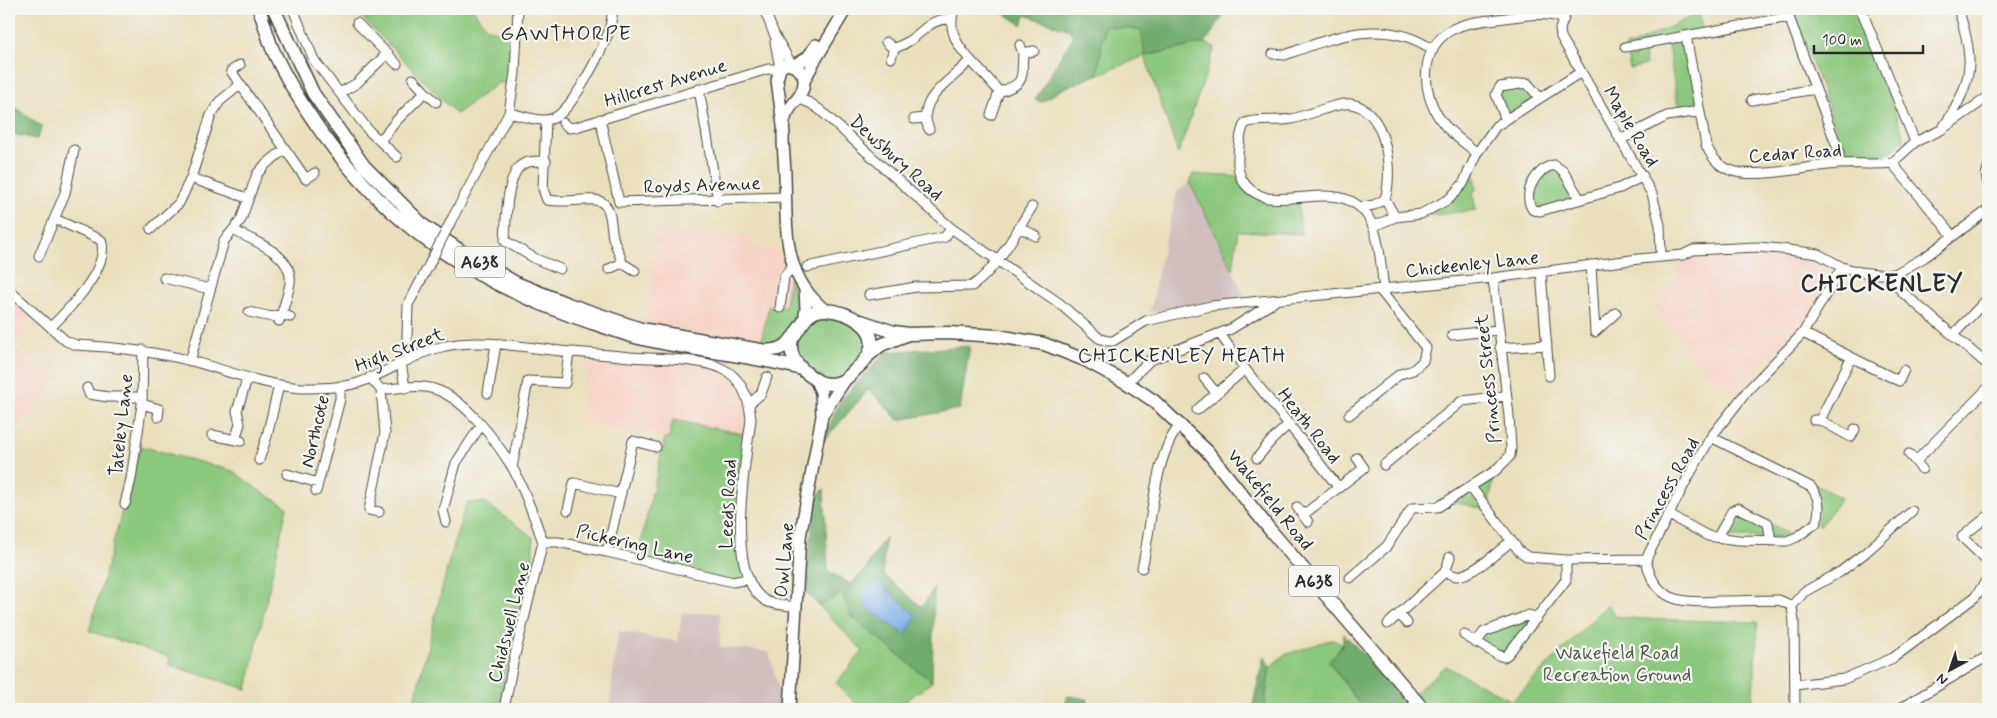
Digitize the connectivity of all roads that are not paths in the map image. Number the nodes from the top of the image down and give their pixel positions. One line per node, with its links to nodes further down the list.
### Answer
1 (259, 9): 139 (highway, A638)
2 (274, 9): 128 (highway, A638)
3 (293, 9): 39 (street)
4 (518, 9): 48 (street)
5 (614, 9): 54 (street)
6 (764, 9): 16 (street)
7 (844, 9): 29 (main road); 33 (main road)
8 (954, 9): 14 (street)
9 (1567, 9): 13 (street)
10 (1861, 9): 61 (street)
11 (1958, 9): 57 (street)
12 (1787, 13): 17 (street); 36 (street)
13 (1562, 18): 21 (street); 31 (street, Maple Road)
14 (951, 19): 20 (street); 26 (street)
15 (357, 23): 23 (street)
16 (774, 34): 29 (street); 30 (street)
17 (1686, 36): 19 (street); 47 (street, Cedar Road)
18 (886, 42): 20 (street)
19 (1625, 47)
20 (894, 49): 25 (street)
21 (1433, 50): 24 (street); 64 (street)
22 (1034, 52): 38 (street)
23 (388, 53): 27 (street); 39 (street)
24 (1273, 54)
25 (891, 58)
26 (970, 60): 38 (street); 50 (street)
27 (398, 64)
28 (240, 65): 34 (street)
29 (793, 65): 30 (main road); 33 (main road)
30 (779, 69): 35 (street, Hillcrest Avenue); 40 (main road)
31 (1581, 72): 41 (street); 59 (street, Maple Road)
32 (413, 79): 37 (street)
33 (804, 82): 43 (main road); 46 (street, Dewsbury Road)
34 (240, 85): 62 (street); 72 (street)
35 (699, 89): 52 (street, Hillcrest Avenue); 78 (street)
36 (1815, 89): 44 (street); 68 (street)
37 (425, 92): 45 (street); 60 (street)
38 (999, 92): 49 (street)
39 (340, 93): 60 (street)
40 (780, 94): 43 (main road); 58 (main road)
41 (1539, 97): 51 (street); 51 (street)
42 (1988, 97): 57 (street)
43 (796, 99): 46 (street, Dewsbury Road); 58 (main road)
44 (1752, 100)
45 (436, 102)
46 (820, 110): 87 (street, Dewsbury Road)
47 (1699, 111): 59 (street); 68 (street, Cedar Road)
48 (509, 113): 54 (street); 136 (street, bridge)
49 (991, 115)
50 (925, 118): 53 (street); 56 (street)
51 (1505, 118): 64 (street)
52 (600, 119): 55 (street, Hillcrest Avenue); 78 (street, Royds Avenue)
53 (914, 119)
54 (546, 120): 66 (street)
55 (563, 123)
56 (929, 130)
57 (1941, 130): 61 (street)
58 (784, 133): 74 (main road)
59 (1620, 140): 71 (street, Maple Road)
60 (380, 141): 65 (street)
61 (1915, 142): 67 (street)
62 (285, 149): 70 (street); 75 (street)
63 (74, 150): 84 (street)
64 (1476, 153): 83 (street)
65 (397, 157)
66 (546, 161): 94 (street); 99 (street)
67 (1892, 163): 68 (street, Cedar Road); 90 (street)
68 (1839, 164)
69 (1988, 169): 73 (street)
70 (315, 173)
71 (1643, 176): 77 (street); 92 (street, Maple Road)
72 (191, 178): 75 (street); 82 (street)
73 (1988, 184)
74 (786, 197): 78 (street, Royds Avenue); 95 (main road)
75 (247, 198): 88 (street)
76 (1385, 199): 80 (street); 80 (street); 83 (street)
77 (1580, 199): 77 (street)
78 (718, 200)
79 (1032, 207): 85 (street)
80 (1362, 207): 86 (street)
81 (1988, 210): 90 (street)
82 (151, 215)
83 (1395, 218): 86 (street)
84 (55, 219): 91 (street); 121 (street)
85 (1019, 226): 89 (street); 93 (street)
86 (1374, 226): 107 (street)
87 (951, 228): 93 (street); 97 (street)
88 (233, 230): 106 (street); 116 (street)
89 (1036, 236)
90 (1953, 236): 103 (street)
91 (39, 256)
92 (1661, 256): 96 (street, Chickenley Lane); 98 (street, Chickenley Lane)
93 (997, 260): 110 (street); 113 (street, Chickenley Lane)
94 (622, 262): 100 (street); 101 (street)
95 (793, 265): 109 (main road); 114 (street)
96 (1591, 265): 102 (street, Chickenley Lane); 117 (street)
97 (807, 267)
98 (1842, 267): 103 (street, Chickenley Lane); 123 (street, Princess Road)
99 (560, 269)
100 (609, 269)
101 (635, 270)
102 (1542, 272): 105 (street, Chickenley Lane); 130 (street)
103 (1895, 274): 126 (street)
104 (164, 278): 106 (street)
105 (1493, 278): 107 (street, Chickenley Lane); 122 (street, Princess Street)
106 (210, 289): 137 (street)
107 (1382, 289): 112 (street, Chickenley Lane); 162 (street)
108 (9, 290): 121 (street, High Street)
109 (805, 290): 115 (main road); 119 (main road)
110 (869, 295)
111 (1988, 298): 126 (street)
112 (1279, 299): 113 (street, Chickenley Lane); 118 (street)
113 (1246, 303): 118 (street)
114 (780, 308)
115 (825, 310): 119 (highway); 120 (highway, A638)
116 (249, 312)
117 (1616, 313)
118 (1248, 318): 125 (street)
119 (804, 320): 128 (highway, A638)
120 (858, 320): 124 (highway, A638); 134 (highway)
121 (51, 327): 132 (street, High Street)
122 (1498, 330): 127 (street); 131 (street, Princess Street)
123 (1803, 333): 135 (street); 171 (street, Princess Road)
124 (908, 334): 134 (highway, A638); 149 (highway, A638)
125 (1220, 334): 140 (street, Heath Road); 149 (street)
126 (1954, 334): 138 (street)
127 (1452, 335)
128 (792, 338): 139 (highway, A638)
129 (496, 344): 133 (street, High Street); 136 (street, High Street); 155 (street)
130 (1547, 345): 131 (street); 142 (street)
131 (1500, 348): 158 (street, Princess Street)
132 (143, 350): 137 (street, High Street); 159 (street, Tateley Lane)
133 (569, 352): 160 (street, High Street); 179 (street)
134 (869, 354): 147 (highway, A638)
135 (1851, 358): 141 (street); 168 (street)
136 (405, 360): 143 (street, High Street); 152 (street)
137 (190, 361): 146 (street, High Street)
138 (1988, 365)
139 (802, 369): 148 (highway, A638)
140 (1245, 369): 157 (street); 166 (street, Heath Road)
141 (1904, 370)
142 (1549, 376)
143 (370, 377): 151 (street, High Street); 154 (street)
144 (767, 377): 160 (street)
145 (1204, 378): 157 (street)
146 (247, 379): 150 (street, High Street); 169 (street)
147 (845, 380): 148 (highway); 163 (main road, Owl Lane)
148 (816, 381): 163 (main road, Owl Lane)
149 (1127, 383): 165 (highway, A638)
150 (279, 385): 151 (street, High Street); 177 (street)
151 (340, 386): 180 (street, Northcote)
152 (405, 388): 154 (street); 167 (street)
153 (1988, 388): 174 (street)
154 (380, 390): 188 (street)
155 (488, 393)
156 (87, 394): 159 (street)
157 (1217, 394): 161 (street)
158 (1506, 396): 178 (street); 181 (street, Princess Street)
159 (142, 400): 164 (street); 184 (street, Tateley Lane)
160 (750, 402): 205 (street, Leeds Road)
161 (1197, 410)
162 (1349, 415)
163 (822, 416): 207 (main road, Owl Lane)
164 (158, 417)
165 (1181, 424): 200 (street); 218 (highway, Wakefield Road / A638)
166 (1289, 424): 172 (street); 182 (street, Heath Road)
167 (481, 425): 179 (street); 191 (street)
168 (1855, 429)
169 (212, 435)
170 (1262, 435): 172 (street)
171 (1711, 437): 189 (street, Princess Road); 194 (street)
172 (1270, 442): 175 (street)
173 (656, 447): 183 (street)
174 (1909, 454)
175 (1257, 458)
176 (1357, 458): 182 (street, Heath Road)
177 (259, 460)
178 (1384, 466)
179 (512, 467): 195 (street)
180 (287, 474)
181 (1471, 487): 193 (street, Princess Road); 203 (street)
182 (1338, 488): 185 (street, Heath Road)
183 (621, 494): 186 (street); 196 (street)
184 (124, 504)
185 (1297, 507)
186 (568, 510)
187 (1912, 511): 206 (street)
188 (380, 512)
189 (1669, 515): 192 (street); 199 (street, Princess Road)
190 (1988, 516): 201 (street)
191 (446, 522)
192 (1718, 537): 194 (street); 194 (street)
193 (1511, 541): 198 (street, Princess Road); 202 (street)
194 (1771, 541)
195 (543, 542): 196 (street, Pickering Lane); 216 (street, Chidswell Lane)
196 (607, 552): 205 (street, Pickering Lane)
197 (1450, 557): 202 (street)
198 (1566, 560): 199 (street, Princess Road); 209 (street)
199 (1646, 560): 206 (street)
200 (1146, 562)
201 (1988, 562)
202 (1445, 572): 208 (street)
203 (1350, 578)
204 (1988, 578): 215 (street)
205 (747, 579): 207 (street, Leeds Road)
206 (1792, 606): 215 (street)
207 (796, 607): 217 (main road, Owl Lane)
208 (1399, 614): 210 (street); 211 (street)
209 (1536, 619): 213 (street); 213 (street)
210 (1407, 623)
211 (1388, 624)
212 (1464, 635): 213 (street)
213 (1476, 643)
214 (1988, 656): 220 (street)
215 (1795, 685): 219 (street)
216 (504, 709)
217 (790, 709)
218 (1423, 709)
219 (1795, 709)
220 (1899, 709)

